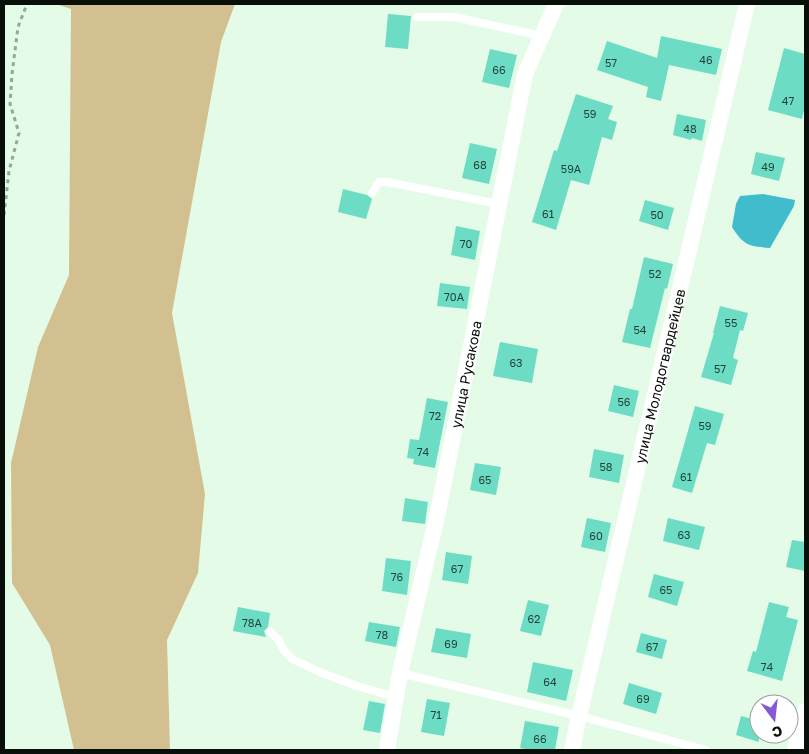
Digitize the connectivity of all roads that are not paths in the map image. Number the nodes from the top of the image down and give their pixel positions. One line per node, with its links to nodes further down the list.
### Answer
1 (556, 4): 4 (street, улица Русакова)
2 (747, 4): 11 (street, улица Молодогвардейцев)
3 (417, 17): 4 (lane)
4 (542, 36): 6 (street, улица Русакова)
5 (372, 193): 6 (lane)
6 (499, 204): 8 (street, улица Русакова)
7 (270, 632): 9 (lane)
8 (400, 673): 9 (street, улица Русакова); 11 (lane)
9 (396, 697): 12 (street, улица Русакова)
10 (805, 711): 15 (street)
11 (579, 716): 13 (street, улица Молодогвардейцев); 14 (lane)
12 (387, 750)
13 (572, 750)
14 (706, 750)
15 (795, 750)

